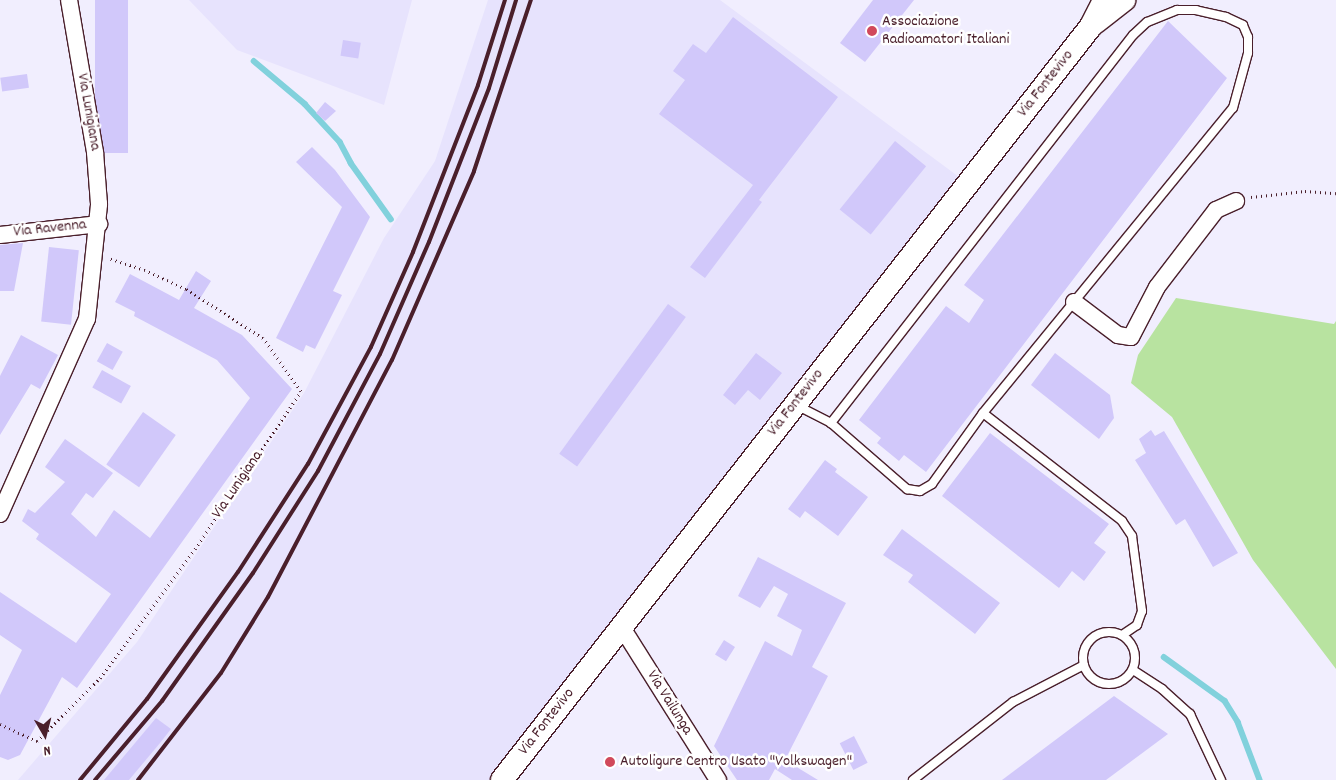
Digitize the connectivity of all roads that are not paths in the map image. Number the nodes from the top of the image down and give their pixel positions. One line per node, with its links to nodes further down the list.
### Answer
1 (68, 0): 6 (street, Via Lunigiana)
2 (1104, 0): 4 (street, Via Fontevivo)
3 (1124, 0): 4 (street, Via Fontevivo)
4 (1091, 26): 9 (street, Via Fontevivo)
5 (1236, 201): 8 (street)
6 (99, 224): 7 (street, Via Ravenna); 12 (street, Via Lunigiana)
7 (0, 235)
8 (1074, 302): 10 (lane); 11 (lane)
9 (795, 404): 11 (lane); 13 (street, Via Fontevivo)
10 (983, 413): 11 (lane); 14 (lane)
11 (832, 423)
12 (0, 514)
13 (621, 626): 17 (street, Via Fontevivo); 18 (street, Via Vailunga)
14 (1122, 634): 15 (lane); 16 (lane)
15 (1084, 665): 16 (lane); 19 (lane)
16 (1132, 670): 20 (lane)
17 (502, 780)
18 (718, 780)
19 (913, 780)
20 (1221, 780)

